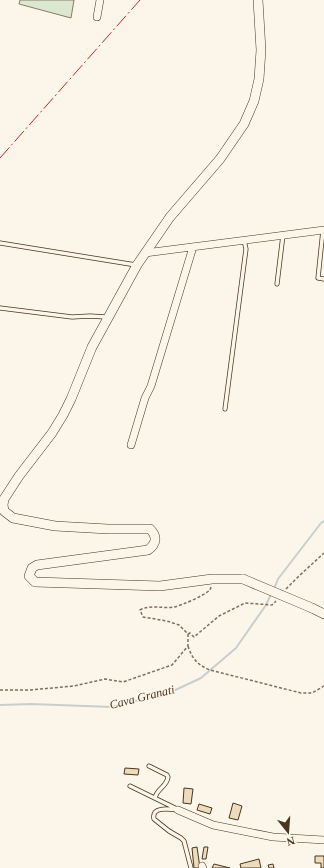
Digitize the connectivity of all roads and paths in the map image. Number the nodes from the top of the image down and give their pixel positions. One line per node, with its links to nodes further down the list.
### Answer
1 (100, 0): 3 (street)
2 (258, 0): 9 (street)
3 (97, 17)
4 (323, 230): 5 (street); 11 (lane)
5 (283, 235): 6 (street); 12 (lane)
6 (244, 240): 8 (street); 15 (lane)
7 (0, 243): 10 (lane)
8 (193, 247): 9 (street); 16 (street)
9 (144, 253): 10 (street)
10 (137, 265): 14 (street)
11 (324, 279)
12 (277, 284)
13 (0, 308): 14 (lane)
14 (108, 317): 17 (street)
15 (225, 409)
16 (131, 445)
17 (1, 504): 19 (street)
18 (324, 553): 20 (path)
19 (212, 579): 22 (street, bridge); 23 (path)
20 (282, 594)
21 (277, 599): 23 (path)
22 (324, 614)
23 (188, 634): 24 (path)
24 (188, 646): 25 (path); 26 (path)
25 (324, 686)
26 (0, 690)
27 (149, 766): 29 (lane)
28 (130, 786): 29 (lane)
29 (156, 798): 30 (lane)
30 (178, 810): 31 (street); 32 (lane)
31 (324, 840)
32 (191, 868)

